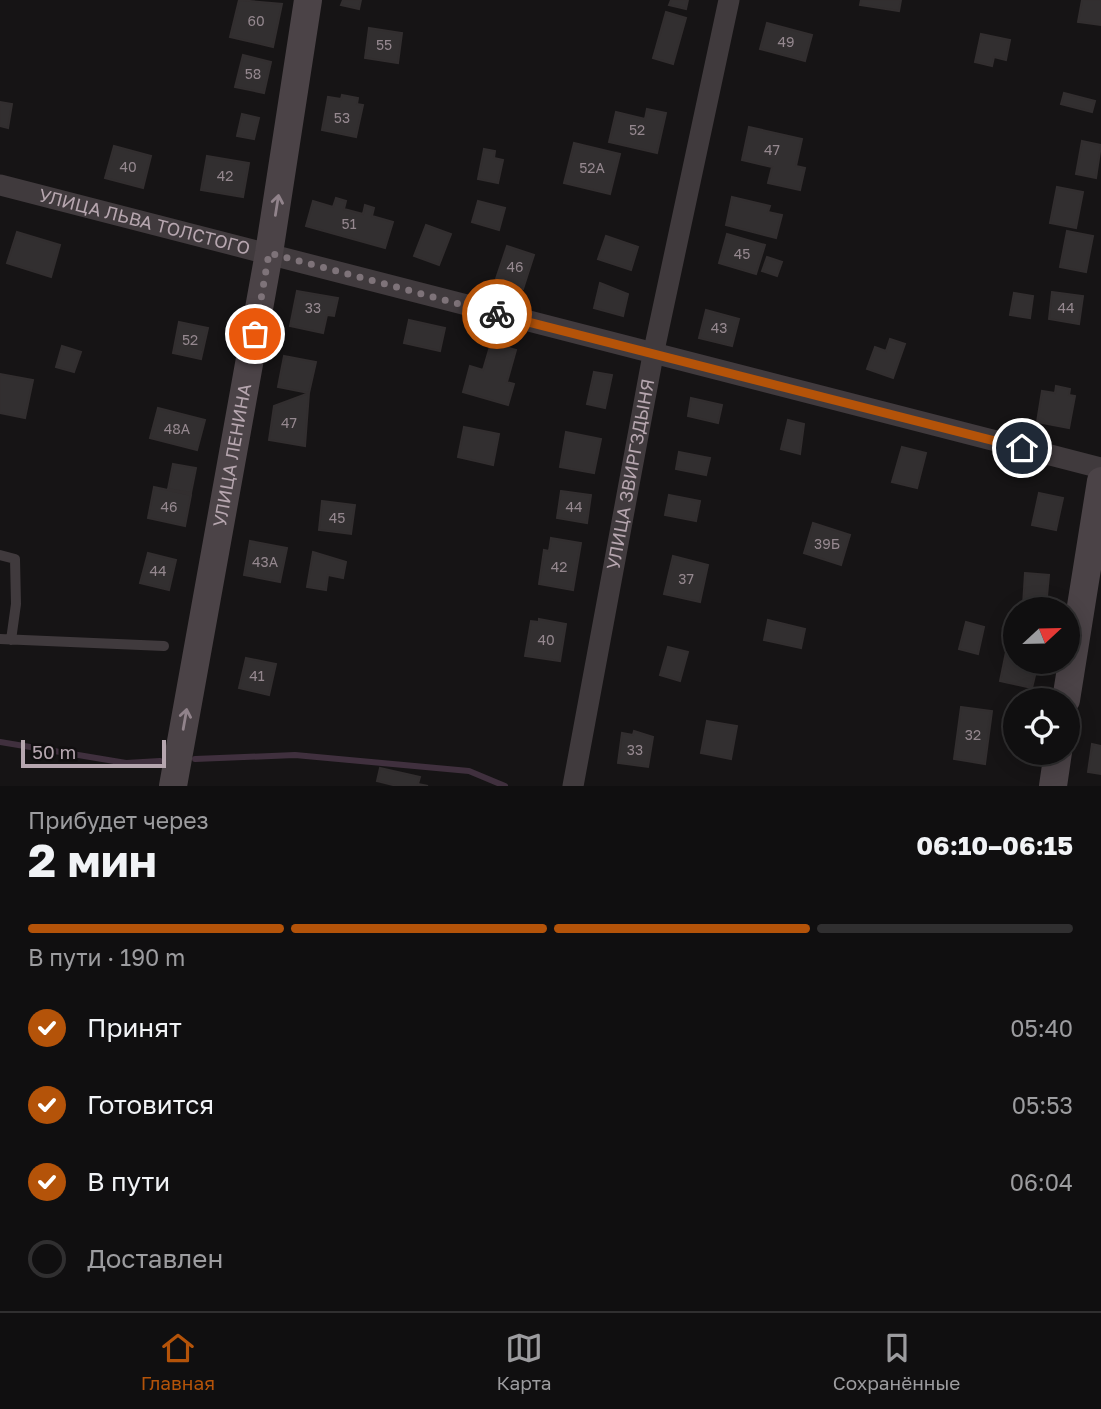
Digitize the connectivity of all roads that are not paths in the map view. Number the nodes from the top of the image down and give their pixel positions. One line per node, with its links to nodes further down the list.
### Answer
1 (308, 0): 4 (main road, УЛИЦА ЛЕНИНА, one-way to 1)
2 (729, 0): 5 (street, УЛИЦА ЗВИРГЗДЫНЯ)
3 (0, 185): 4 (street, УЛИЦА ЛЬВА ТОЛСТОГО)
4 (269, 253): 5 (street, УЛИЦА ЛЬВА ТОЛСТОГО); 13 (main road, УЛИЦА ЛЕНИНА, one-way to 4)
5 (653, 355): 6 (street, УЛИЦА ЛЬВА ТОЛСТОГО); 14 (street, УЛИЦА ЗВИРГЗДЫНЯ)
6 (1101, 468)
7 (1101, 481): 11 (main road)
8 (0, 555): 9 (lane)
9 (6, 640): 10 (lane)
10 (164, 646)
11 (1068, 688)
12 (1056, 765): 15 (main road)
13 (173, 786)
14 (573, 786)
15 (1053, 786)

